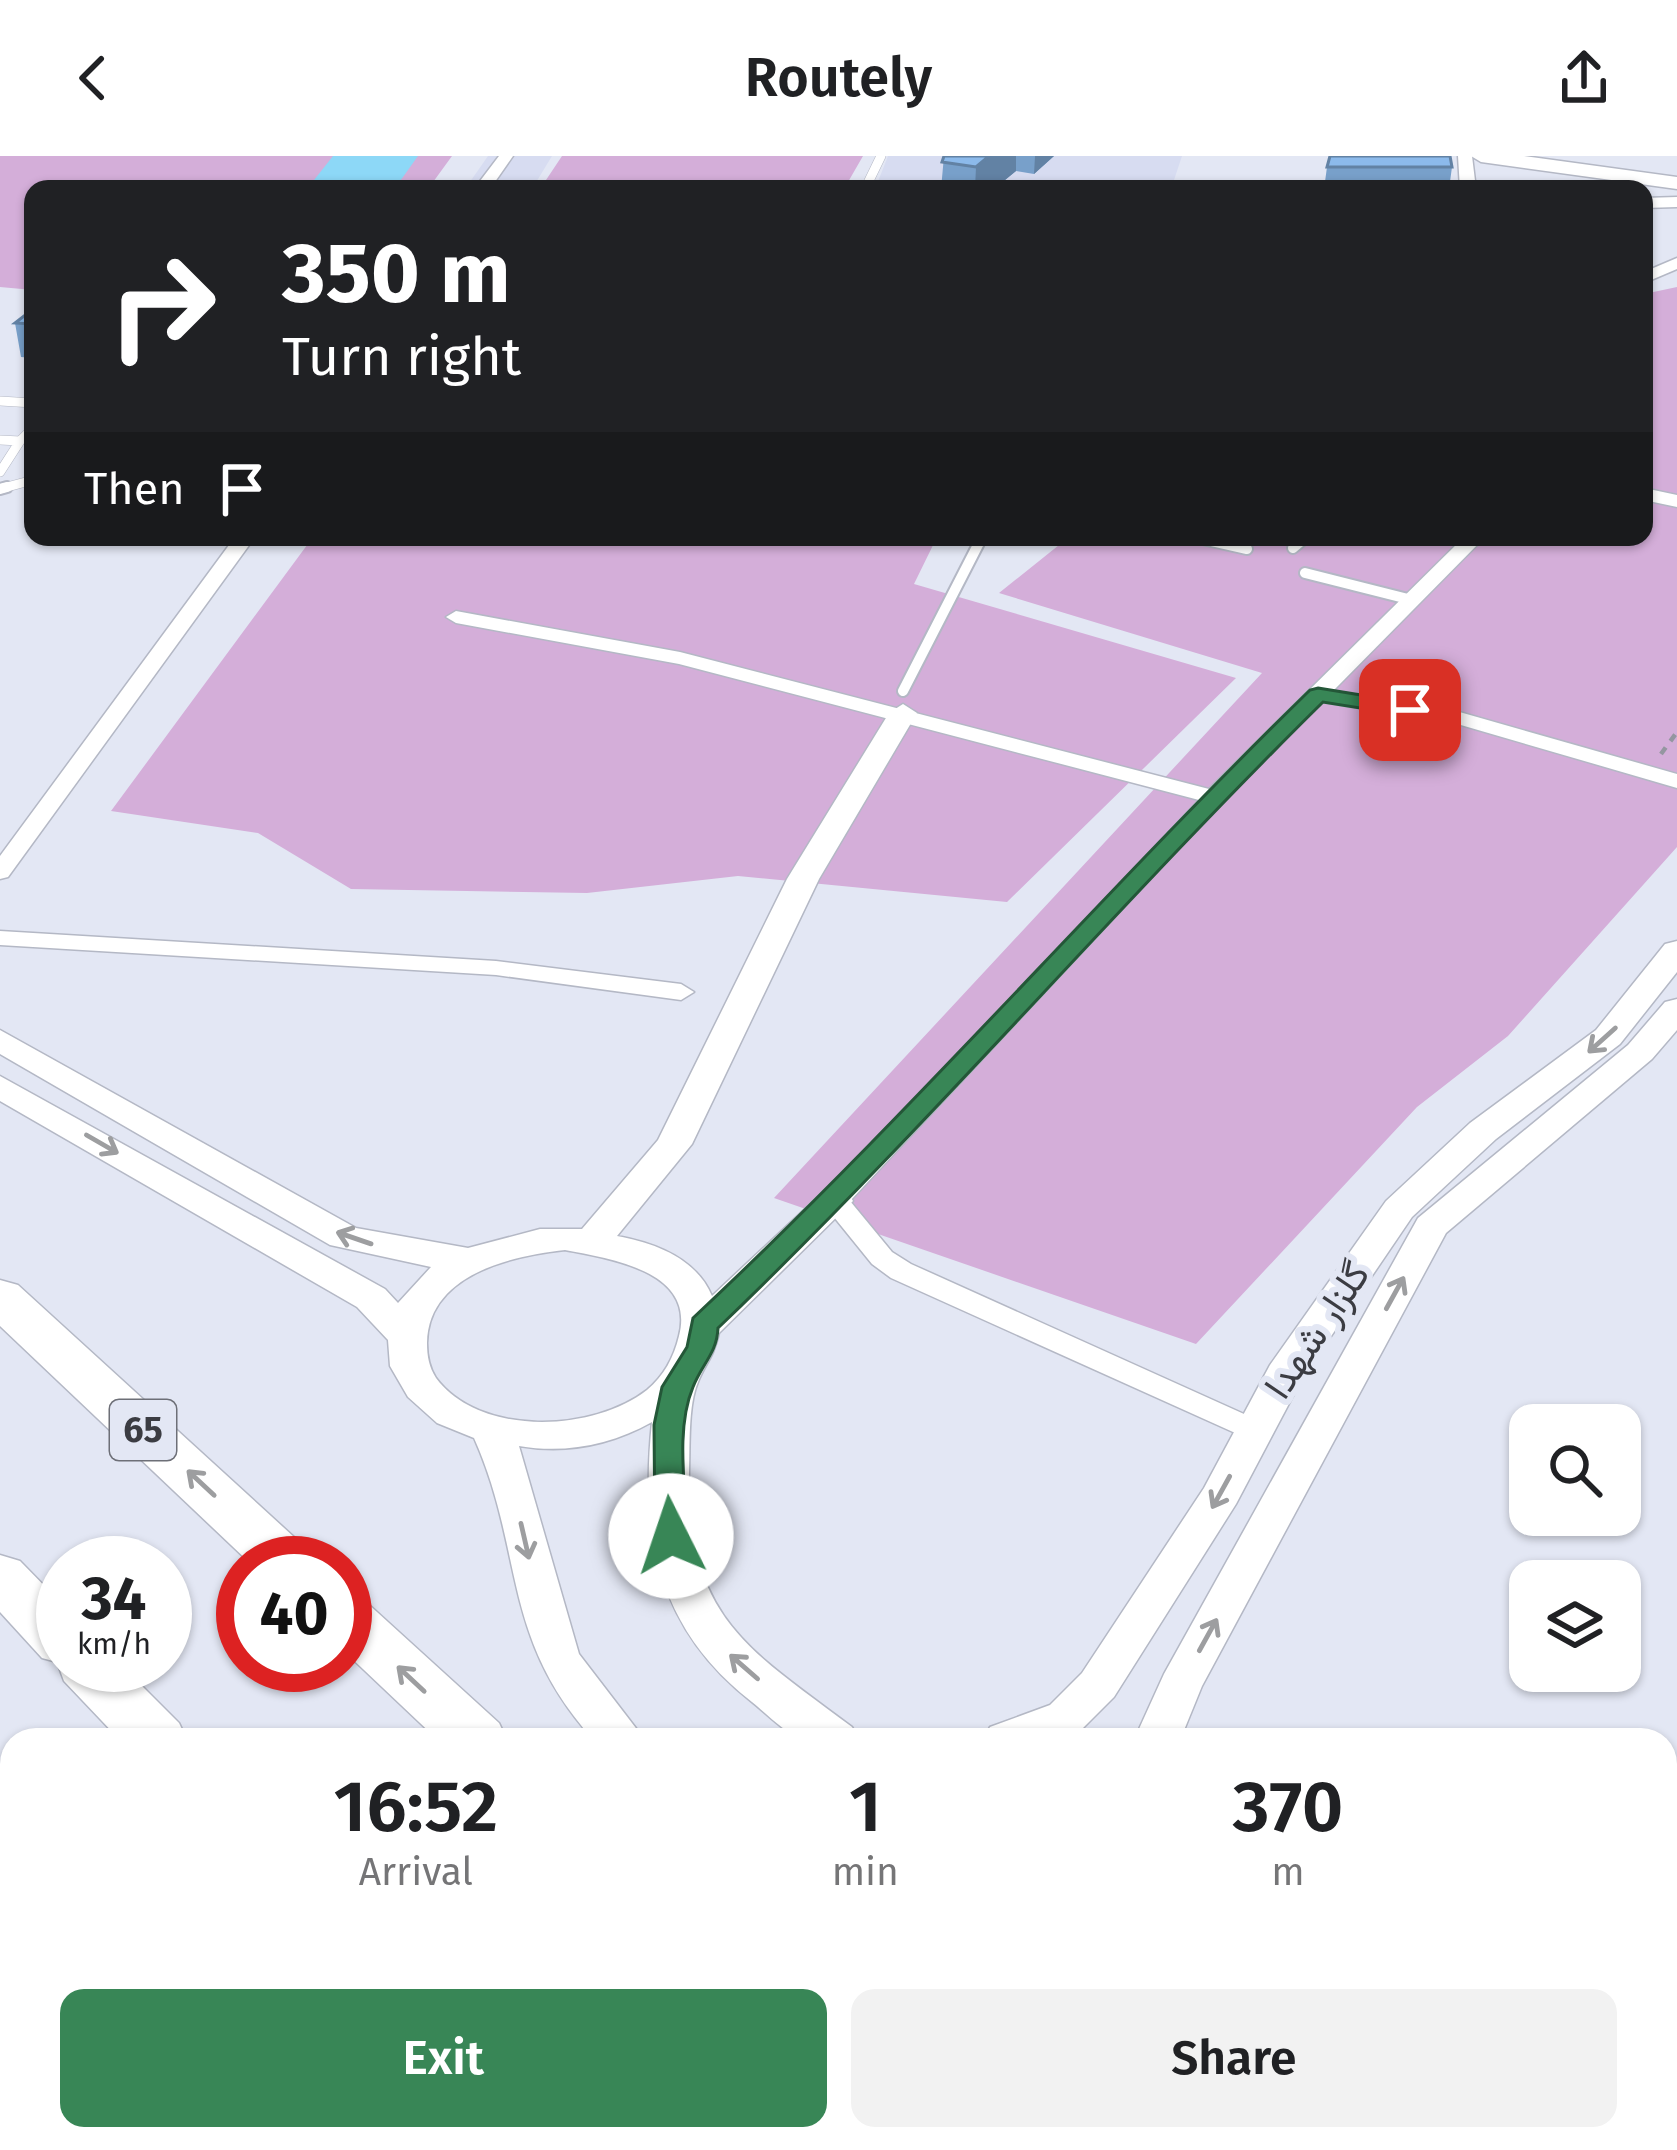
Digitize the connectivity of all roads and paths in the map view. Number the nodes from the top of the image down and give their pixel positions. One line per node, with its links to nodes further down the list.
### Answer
1 (1481, 156): 4 (street)
2 (1562, 156): 3 (street)
3 (1677, 173)
4 (1677, 183)
5 (24, 437): 7 (lane)
6 (0, 440): 7 (lane)
7 (20, 441): 8 (lane)
8 (0, 472)
9 (238, 546): 21 (street)
10 (978, 546): 18 (lane)
11 (1234, 546): 13 (lane)
12 (1466, 546): 15 (street)
13 (1247, 549)
14 (1305, 573): 15 (lane)
15 (1412, 600): 17 (street)
16 (456, 617): 18 (street)
17 (1318, 694): 19 (street); 20 (street)
18 (903, 702): 20 (street); 28 (street)
19 (1677, 781)
20 (1214, 797): 27 (street)
21 (0, 872)
22 (0, 938): 24 (street)
23 (1672, 979): 35 (street, گلزار شهدا, one-way to 35); 46 (street, گلزار شهدا, one-way to 23)
24 (681, 992)
25 (0, 1040): 29 (street, one-way to 25)
26 (0, 1086): 32 (street, one-way to 32)
27 (835, 1201): 31 (street); 35 (street)
28 (594, 1239): 29 (street); 31 (street)
29 (468, 1260): 32 (street)
30 (0, 1297): 36 (highway, 65, one-way to 30)
31 (704, 1325): 33 (street)
32 (407, 1336): 34 (street)
33 (677, 1387): 34 (street); 44 (street, one-way to 33)
34 (491, 1430): 43 (street, one-way to 43)
35 (1252, 1430): 45 (street, گلزار شهدا, one-way to 45)
36 (257, 1536)
37 (0, 1576): 38 (highway)
38 (36, 1614)
39 (372, 1642): 42 (highway, one-way to 39)
40 (111, 1692): 41 (highway)
41 (145, 1728)
42 (464, 1728)
43 (611, 1728)
44 (821, 1728)
45 (1039, 1728)
46 (1162, 1728)

